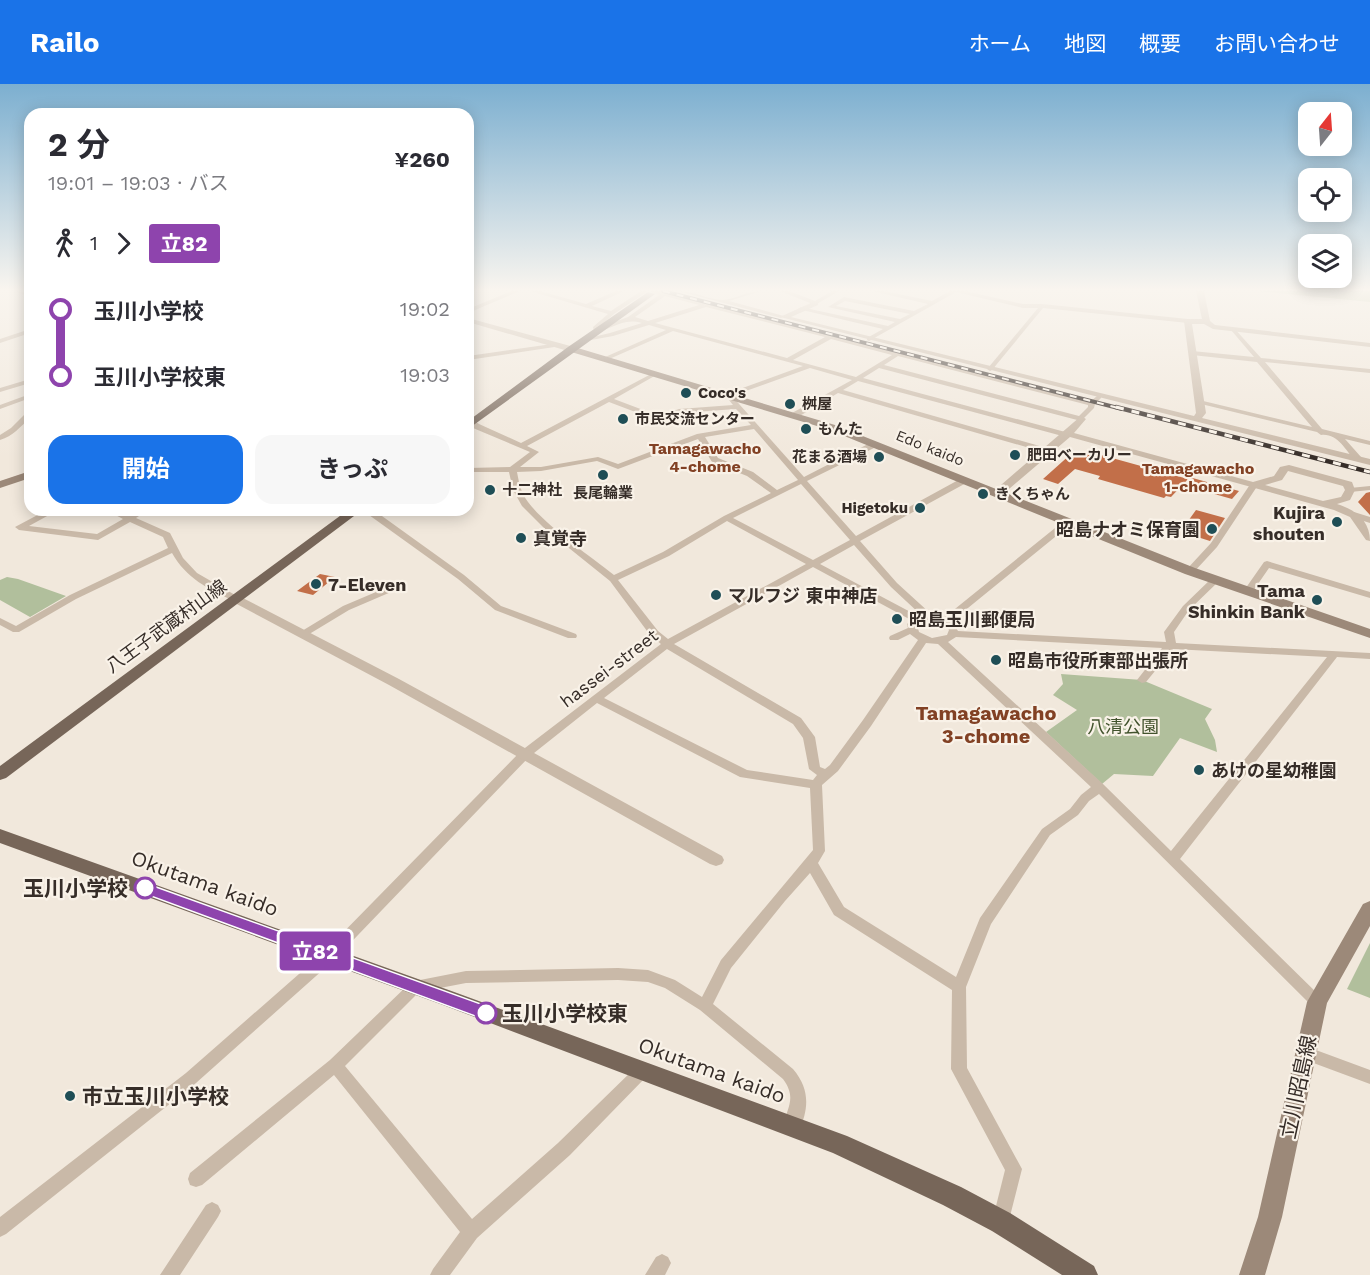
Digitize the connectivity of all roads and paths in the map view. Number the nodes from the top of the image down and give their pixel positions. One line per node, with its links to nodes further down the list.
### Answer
1 (548, 347): 15 (street)
2 (564, 347): 12 (street, Edo kaido)
3 (574, 347): 12 (main road)
4 (633, 347): 16 (street)
5 (738, 347): 17 (street)
6 (813, 347): 17 (street)
7 (868, 347): 14 (street)
8 (900, 347): 21 (street)
9 (1009, 347): 21 (street)
10 (1191, 347): 13 (street)
11 (1248, 347): 18 (street)
12 (571, 349): 16 (main road, Edo kaido); 39 (main road)
13 (1192, 353): 18 (street); 33 (street)
14 (897, 354): 20 (street); 34 (street)
15 (474, 357)
16 (605, 359): 23 (main road, Edo kaido)
17 (788, 360): 19 (street)
18 (1260, 360): 22 (street); 45 (street)
19 (811, 366): 24 (street); 28 (street)
20 (879, 366): 24 (street); 41 (street)
21 (990, 369): 29 (street)
22 (1370, 371)
23 (656, 374): 28 (main road, Edo kaido); 31 (street)
24 (858, 379): 27 (street); 46 (street)
25 (24, 383): 26 (street)
26 (0, 390)
27 (838, 391): 38 (street); 53 (street)
28 (728, 395): 36 (street); 38 (main road, Edo kaido)
29 (1100, 397): 34 (street); 42 (street)
30 (24, 398): 32 (street)
31 (608, 399): 36 (street); 52 (street)
32 (13, 402): 35 (street); 37 (street)
33 (1199, 402): 42 (street); 45 (street)
34 (1091, 404): 41 (street)
35 (0, 407)
36 (736, 407): 44 (street)
37 (24, 408)
38 (795, 415): 51 (main road, Edo kaido)
39 (474, 418)
40 (24, 419): 49 (street)
41 (1080, 420): 46 (street)
42 (1196, 420): 54 (street)
43 (474, 424): 52 (street)
44 (754, 427): 47 (street); 61 (street)
45 (1321, 433): 48 (street)
46 (1067, 435): 53 (street); 63 (street)
47 (700, 436): 56 (street); 65 (street)
48 (1338, 436): 50 (street); 54 (street)
49 (0, 438)
50 (1370, 443)
51 (875, 444): 60 (main road, Edo kaido); 61 (street)
52 (521, 446): 56 (street)
53 (1047, 451): 66 (street)
54 (1358, 459): 55 (street)
55 (1370, 462)
56 (513, 469): 57 (street); 85 (street)
57 (474, 470)
58 (24, 477): 62 (main road)
59 (1278, 478): 63 (street); 67 (street); 68 (street)
60 (965, 480): 66 (main road, Edo kaido); 81 (street, hassei-street)
61 (802, 481): 65 (street); 81 (street)
62 (0, 485)
63 (1254, 485): 67 (street); 84 (street)
64 (1370, 488): 68 (street)
65 (777, 493): 77 (street)
66 (998, 493): 79 (main road, Edo kaido)
67 (1287, 493): 69 (street)
68 (1348, 495): 69 (street); 70 (street)
69 (1323, 503): 70 (street)
70 (1354, 515): 78 (street); 80 (street)
71 (42, 516): 76 (street)
72 (125, 516): 76 (street)
73 (134, 516): 76 (street)
74 (349, 516): 90 (main road, 八王子武蔵村山線)
75 (375, 516): 98 (street)
76 (130, 518): 82 (street)
77 (727, 518): 83 (street); 85 (street)
78 (1370, 520)
79 (1068, 522): 84 (main road, Edo kaido); 93 (street)
80 (1370, 538)
81 (855, 541): 83 (street, hassei-street); 91 (street)
82 (173, 549): 90 (street); 92 (street)
83 (813, 563): 91 (street); 102 (street, hassei-street)
84 (1190, 571): 86 (main road, Edo kaido)
85 (612, 579): 102 (street)
86 (1215, 580): 88 (main road, Edo kaido); 103 (street)
87 (402, 584): 95 (street)
88 (1248, 592): 89 (street); 97 (main road, Edo kaido)
89 (1370, 595)
90 (237, 599): 95 (street); 109 (main road, 八王子武蔵村山線)
91 (922, 618): 93 (street); 94 (street)
92 (0, 621)
93 (946, 621): 96 (street)
94 (911, 630): 99 (street); 100 (street)
95 (302, 634): 108 (street)
96 (953, 634): 101 (street); 103 (street)
97 (1370, 634)
98 (572, 636)
99 (894, 638)
100 (923, 639): 101 (street); 110 (street)
101 (941, 641): 112 (street)
102 (668, 644): 107 (street, hassei-street); 110 (street)
103 (1171, 644): 104 (street); 106 (street)
104 (1334, 654): 105 (street); 114 (street)
105 (1370, 656)
106 (1142, 680)
107 (597, 699): 108 (street, hassei-street); 111 (street)
108 (525, 754): 115 (street); 118 (street, hassei-street)
109 (0, 774)
110 (825, 775): 111 (street)
111 (816, 785): 116 (street)
112 (1099, 787): 114 (street); 120 (street)
113 (0, 836): 118 (main road, Okutama kaido)
114 (1172, 858): 121 (street)
115 (716, 861)
116 (811, 863): 120 (street); 122 (street)
117 (1370, 909): 121 (main road, 立川昭島線)
118 (328, 956): 119 (main road, Okutama kaido); 131 (street, hassei-street)
119 (415, 987): 122 (street); 124 (street); 125 (main road, Okutama kaido)
120 (959, 987): 130 (street)
121 (1317, 1002): 123 (main road, 立川昭島線)
122 (705, 1006): 127 (street)
123 (1304, 1053): 126 (street); 136 (main road, 立川昭島線)
124 (335, 1065): 128 (street); 132 (street)
125 (640, 1072): 127 (main road, Okutama kaido); 132 (street)
126 (1370, 1077)
127 (793, 1126): 130 (main road, Okutama kaido)
128 (196, 1179)
129 (212, 1210): 133 (street)
130 (1001, 1222): 135 (main road, Okutama kaido)
131 (0, 1228)
132 (471, 1232): 134 (street)
133 (169, 1275)
134 (439, 1275)
135 (1085, 1275)
136 (1252, 1275)

